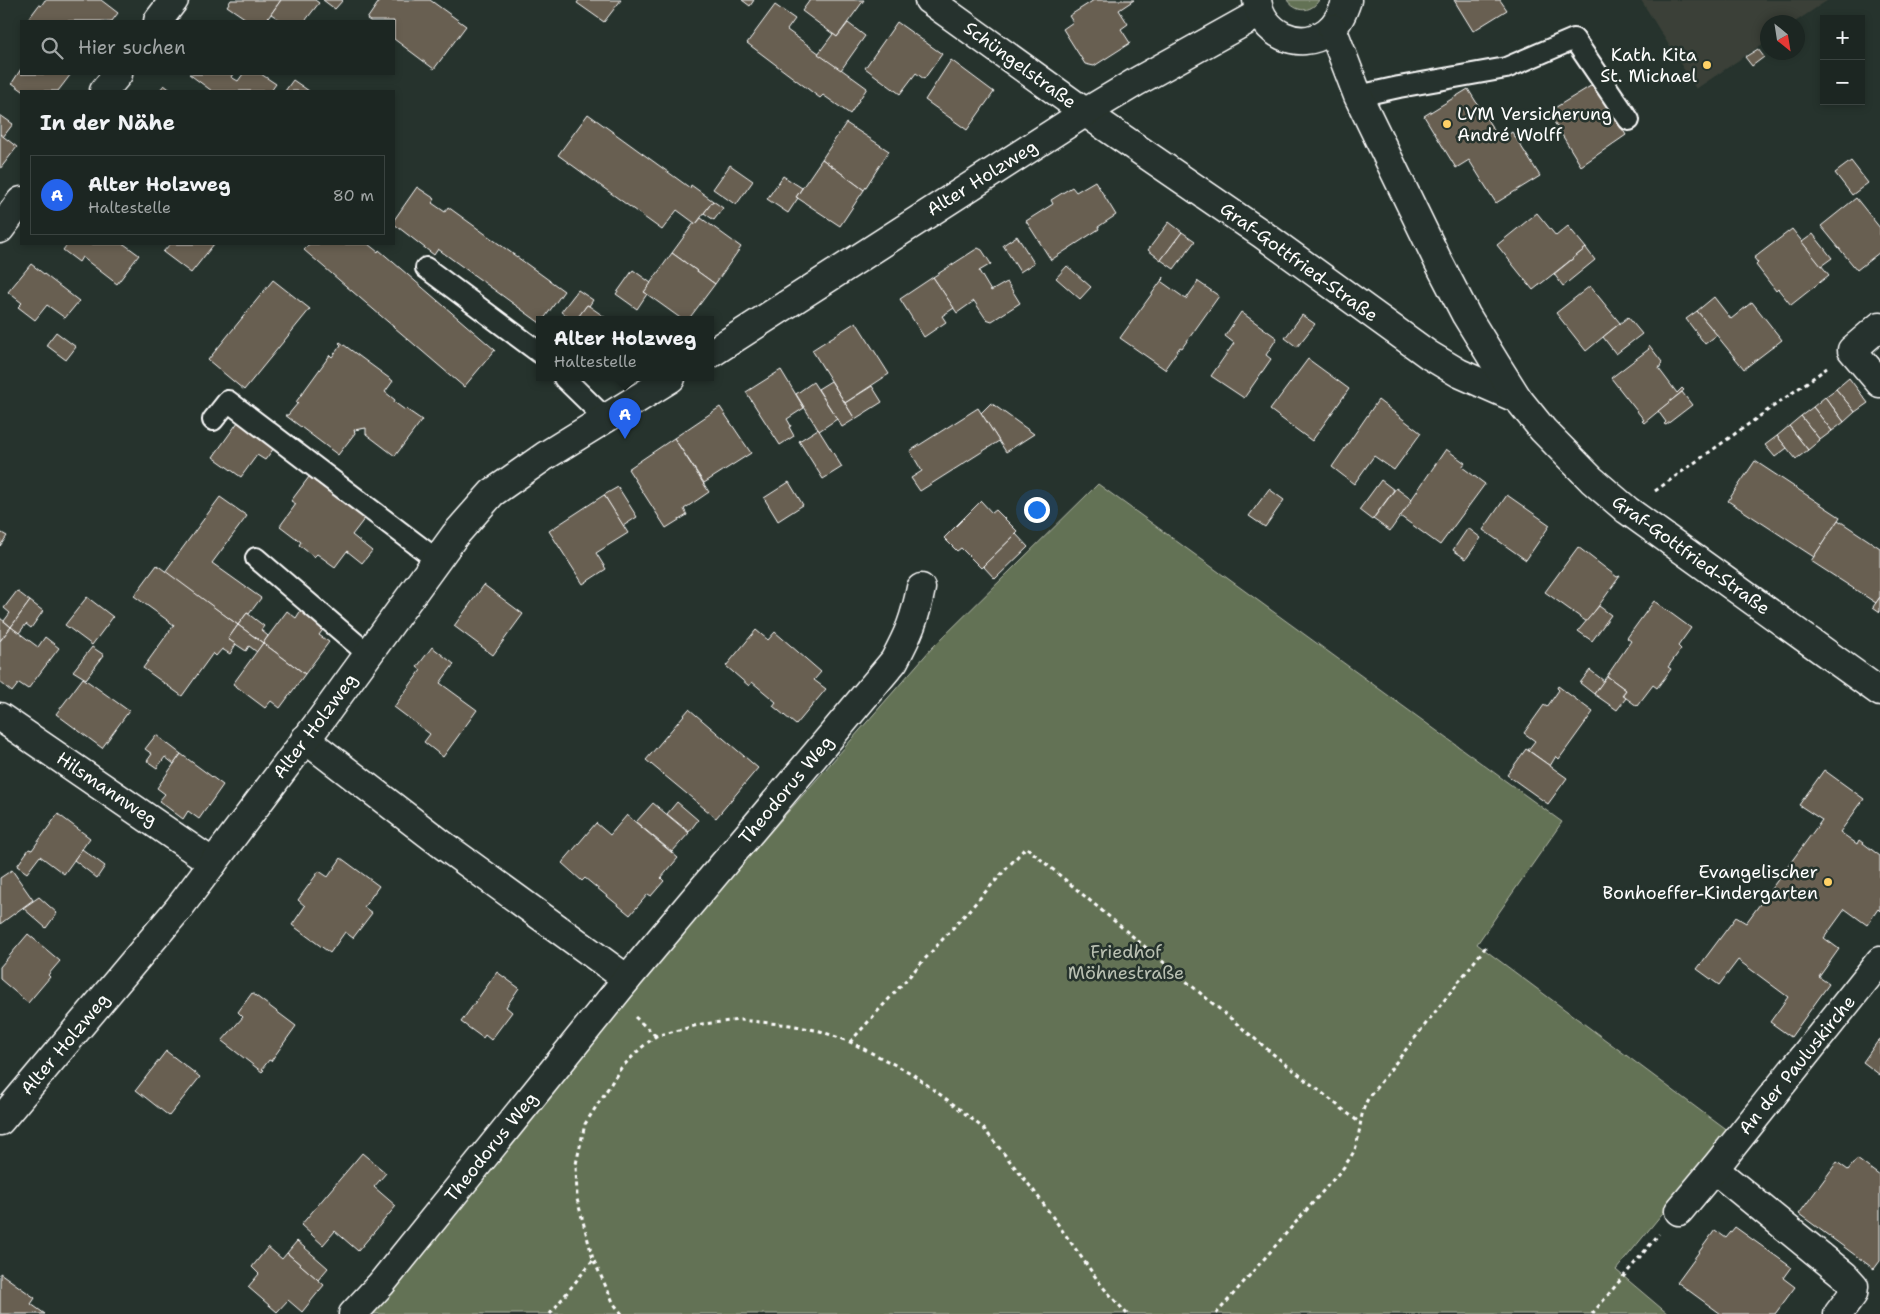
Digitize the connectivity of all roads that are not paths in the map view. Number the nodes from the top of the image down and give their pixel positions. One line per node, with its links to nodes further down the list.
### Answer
1 (174, 0): 5 (street)
2 (929, 0): 10 (street, Schüngelstraße)
3 (1347, 0): 6 (street)
4 (1259, 6): 6 (street); 10 (street, Alter Holzweg)
5 (159, 20)
6 (1332, 28): 9 (street, Graf-Gottfried-Straße)
7 (117, 75): 8 (street)
8 (105, 90)
9 (1358, 96): 11 (lane); 21 (street, Graf-Gottfried-Straße)
10 (1086, 112): 17 (street, Alter Holzweg); 21 (street, Graf-Gottfried-Straße)
11 (1629, 120)
12 (20, 202): 13 (street)
13 (0, 229)
14 (426, 268): 16 (lane)
15 (1880, 326): 20 (street)
16 (536, 350)
17 (714, 351)
18 (567, 381): 22 (lane)
19 (666, 381): 22 (street, Alter Holzweg)
20 (1880, 383)
21 (1518, 399): 28 (street, Graf-Gottfried-Straße)
22 (605, 418): 25 (street, Alter Holzweg)
23 (213, 420): 25 (lane)
24 (256, 558): 27 (lane)
25 (437, 560): 27 (street, Alter Holzweg)
26 (921, 588): 33 (street, Theodorus Weg)
27 (368, 654): 30 (street, Alter Holzweg)
28 (1880, 692)
29 (0, 717): 31 (street, Hilsmannweg)
30 (305, 739): 31 (street, Alter Holzweg); 33 (street)
31 (213, 863): 34 (street, Alter Holzweg)
32 (1880, 961): 35 (street, An der Pauluskirche)
33 (627, 979): 37 (street, Theodorus Weg)
34 (0, 1121)
35 (1714, 1169): 36 (street, An der Pauluskirche); 38 (street)
36 (1679, 1211)
37 (353, 1314)
38 (1838, 1314)

